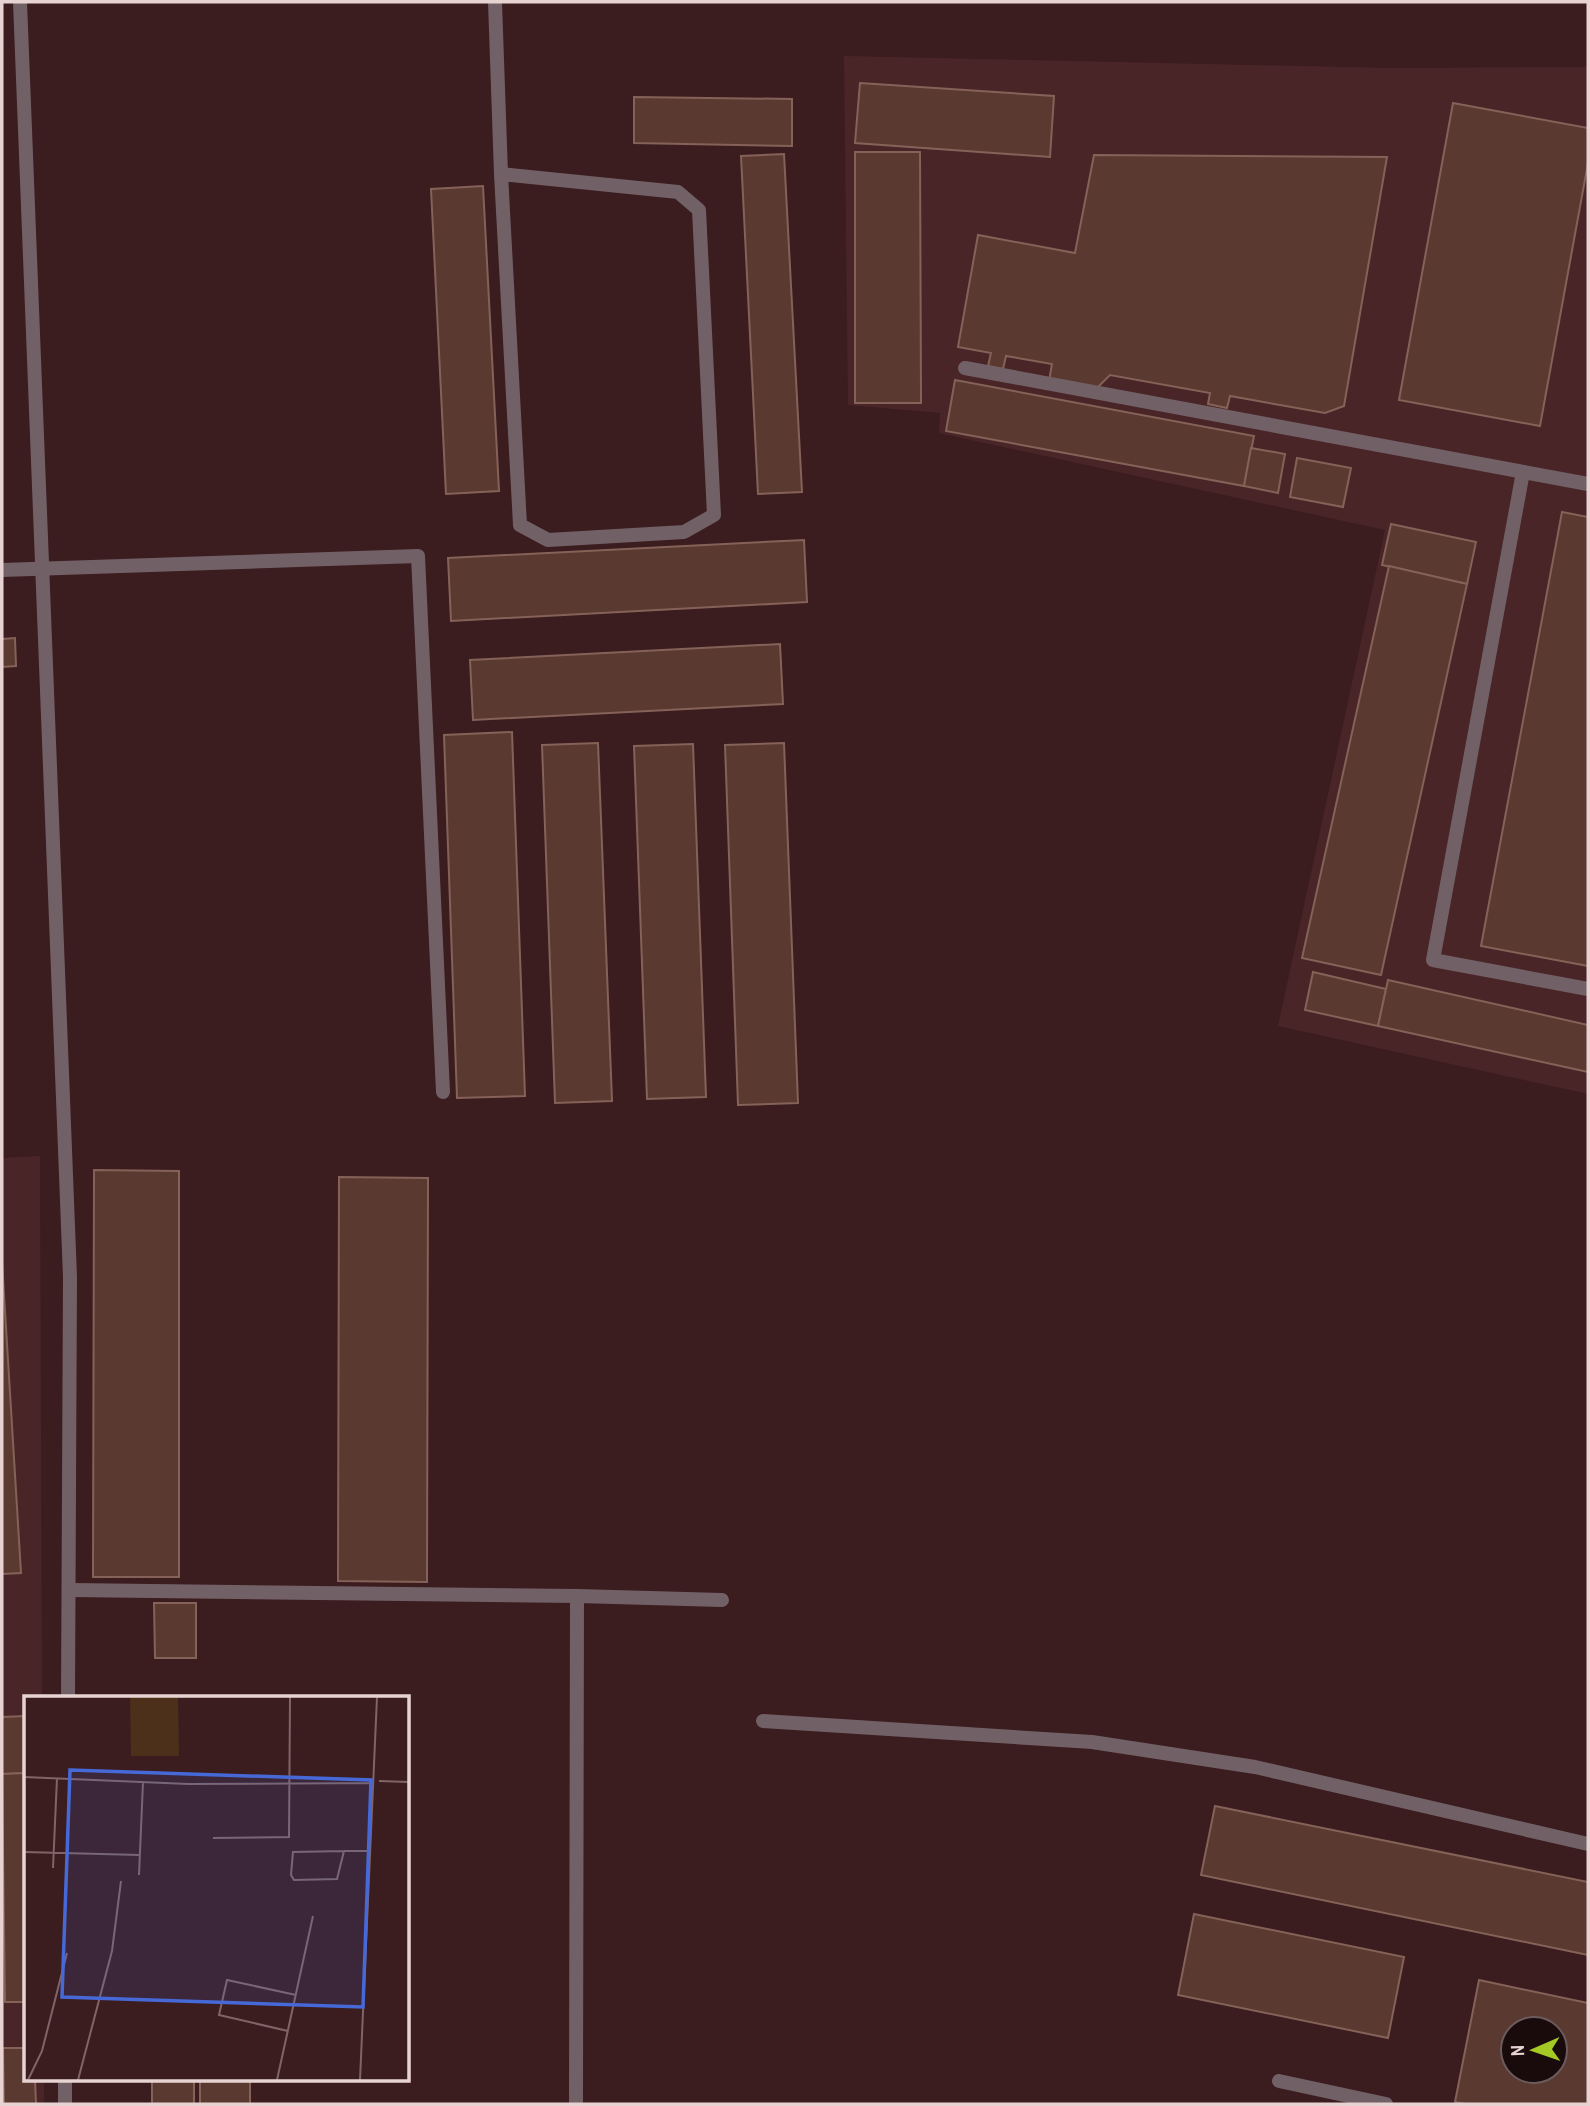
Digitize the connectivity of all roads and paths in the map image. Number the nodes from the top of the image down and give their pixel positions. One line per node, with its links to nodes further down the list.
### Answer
1 (20, 2): 7 (street)
2 (495, 2): 3 (street)
3 (501, 174): 3 (street)
4 (965, 368): 5 (street)
5 (1523, 472): 6 (street); 9 (street)
6 (1588, 484)
7 (42, 569): 8 (street); 10 (street); 11 (street)
8 (2, 570)
9 (1588, 989)
10 (443, 1092)
11 (70, 1590): 12 (street); 14 (street)
12 (577, 1596): 13 (street); 20 (street)
13 (722, 1600)
14 (68, 1696)
15 (763, 1721): 16 (street)
16 (1588, 1843)
17 (1279, 2081): 21 (street)
18 (65, 2082): 19 (street)
19 (65, 2104)
20 (576, 2104)
21 (1386, 2104)

